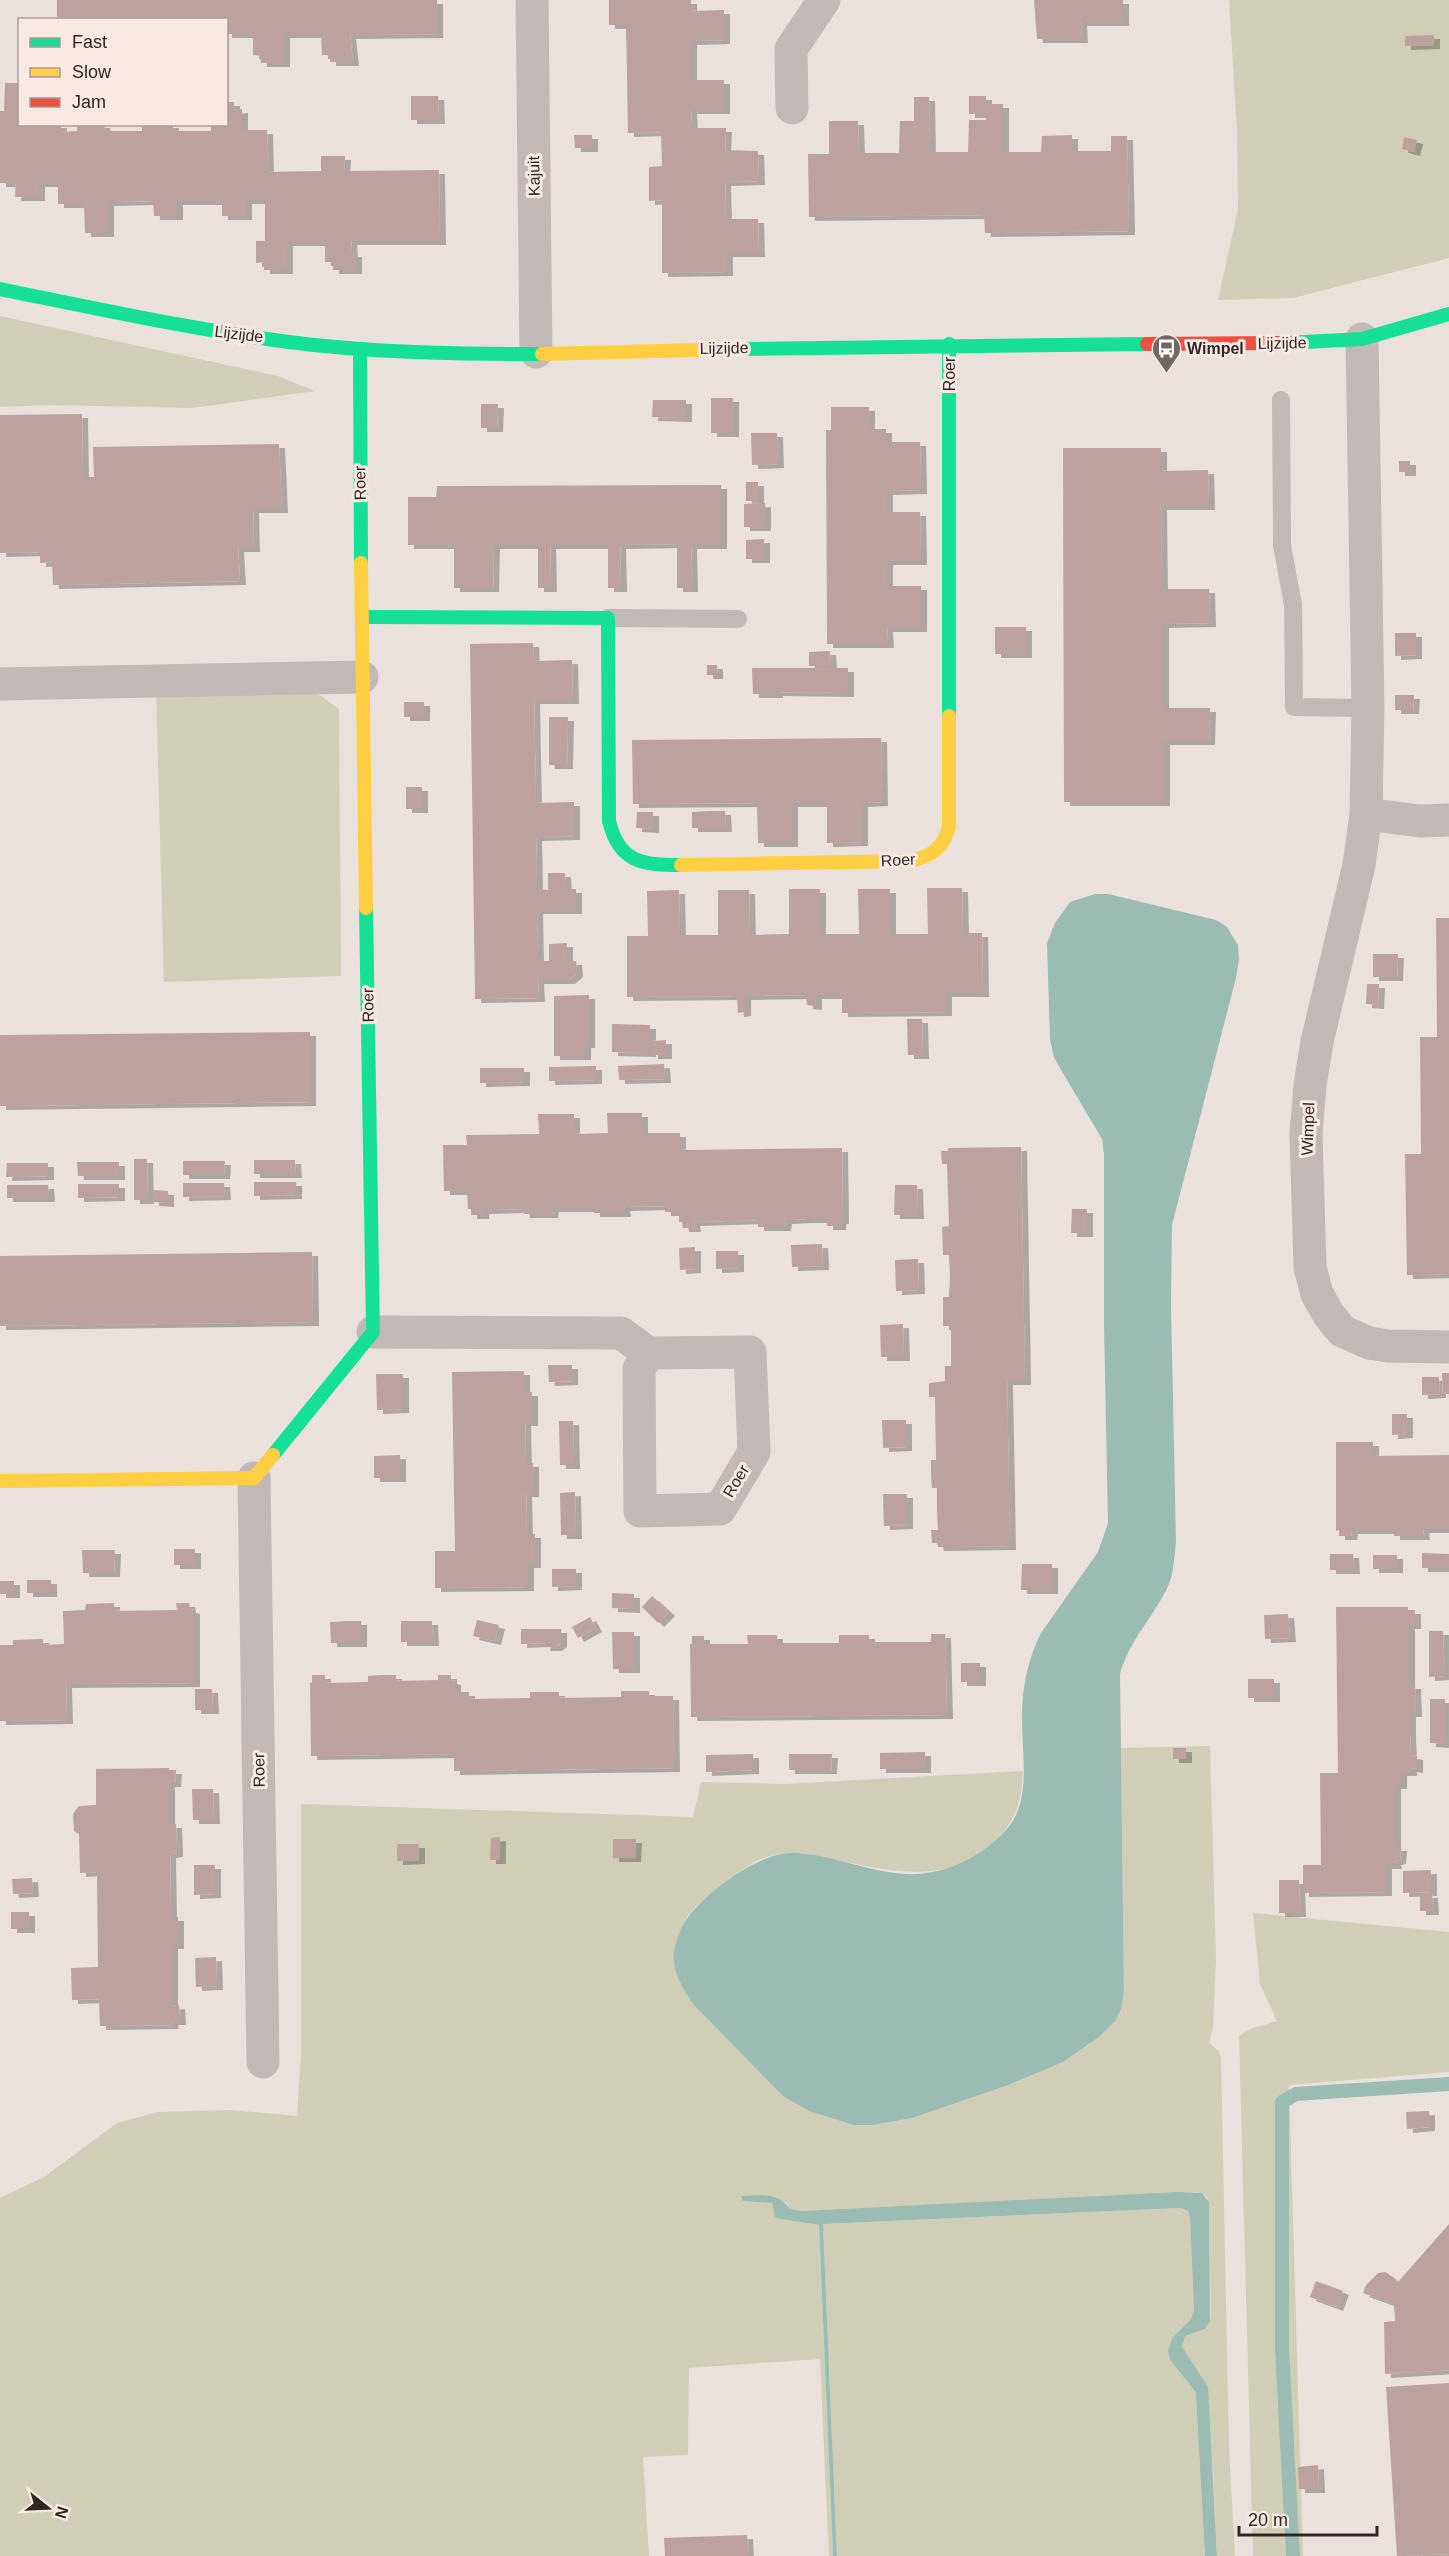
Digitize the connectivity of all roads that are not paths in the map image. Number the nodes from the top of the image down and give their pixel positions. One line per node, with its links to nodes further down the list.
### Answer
1 (532, 0): 9 (street, Kajuit)
2 (824, 0): 3 (street)
3 (792, 108)
4 (0, 289): 8 (street, Lijzijde)
5 (1449, 314): 6 (street, Lijzijde)
6 (1362, 339): 7 (street, Lijzijde); 16 (street, Wimpel)
7 (949, 344): 9 (street, Lijzijde); 12 (street, Roer)
8 (360, 349): 9 (street, Lijzijde); 11 (street, Roer)
9 (536, 352)
10 (1281, 400): 16 (lane)
11 (362, 617): 12 (street); 14 (street, Roer)
12 (608, 618): 13 (lane)
13 (738, 619)
14 (363, 677): 15 (street); 19 (street, Roer)
15 (0, 684)
16 (1368, 708): 17 (street, Wimpel)
17 (1366, 814): 18 (street); 20 (street, Wimpel)
18 (1449, 820)
19 (374, 1332): 21 (street); 22 (street)
20 (1449, 1347)
21 (648, 1353): 21 (street, Roer)
22 (254, 1478): 23 (street); 24 (street, Roer)
23 (0, 1481)
24 (263, 2062)

